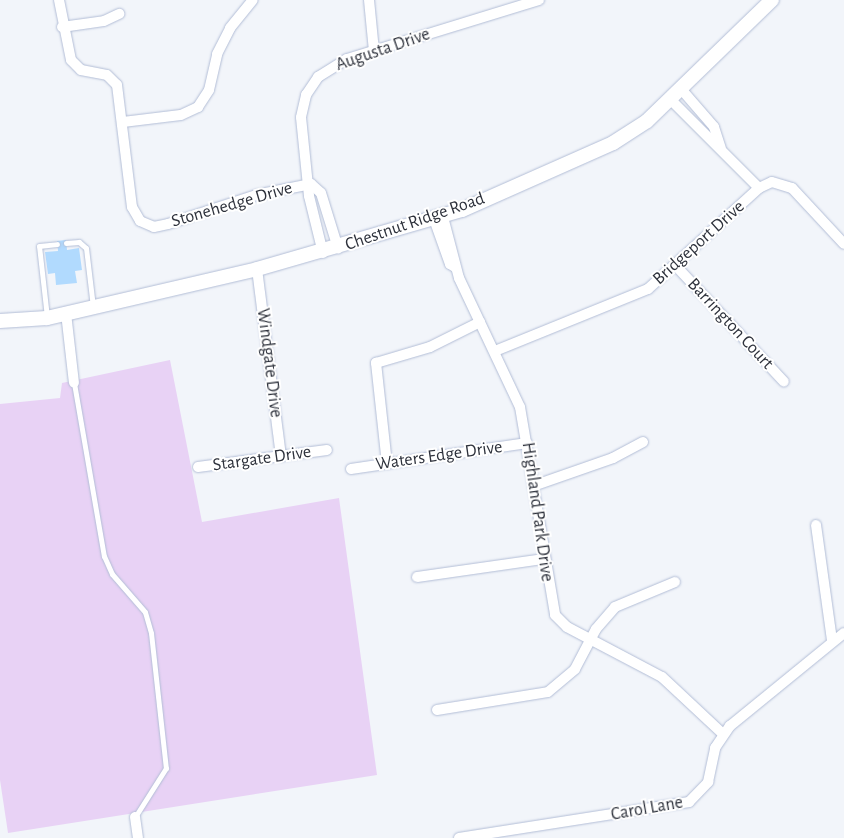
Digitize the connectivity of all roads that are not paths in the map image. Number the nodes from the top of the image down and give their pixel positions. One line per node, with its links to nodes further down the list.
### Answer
1 (59, 0): 7 (street, Stonehedge Drive)
2 (253, 0): 11 (street)
3 (369, 0): 8 (street)
4 (539, 0): 8 (street, Augusta Drive)
5 (772, 0): 9 (street, Chestnut Ridge Road)
6 (119, 14): 7 (street)
7 (62, 27): 11 (street, Stonehedge Drive)
8 (374, 51): 13 (street, Augusta Drive)
9 (682, 90): 10 (street, Chestnut Ridge Road); 12 (street)
10 (672, 101): 12 (street, Bridgeport Drive); 15 (street, Chestnut Ridge Road)
11 (123, 122): 13 (street, Stonehedge Drive)
12 (721, 148): 14 (street, Bridgeport Drive)
13 (311, 184): 19 (street); 20 (street, Augusta Drive)
14 (759, 188): 18 (street); 21 (street, Bridgeport Drive)
15 (438, 218): 19 (street, Chestnut Ridge Road); 27 (street, Highland Park Drive)
16 (66, 243): 23 (lane)
17 (57, 244): 25 (lane)
18 (844, 244)
19 (338, 248): 20 (street, Chestnut Ridge Road)
20 (323, 253): 22 (street, Chestnut Ridge Road)
21 (676, 266): 28 (street, Bridgeport Drive); 29 (street, Barrington Court)
22 (257, 269): 23 (street, Chestnut Ridge Road); 34 (street, Windgate Drive)
23 (93, 307): 24 (street, Chestnut Ridge Road)
24 (66, 313): 25 (street, Chestnut Ridge Road); 30 (street)
25 (47, 318): 26 (street, Chestnut Ridge Road)
26 (0, 322)
27 (480, 322): 28 (street, Highland Park Drive); 35 (street)
28 (494, 351): 32 (street, Highland Park Drive)
29 (784, 382)
30 (74, 383): 48 (lane)
31 (642, 442): 38 (street)
32 (528, 443): 35 (street, Waters Edge Drive); 38 (street, Highland Park Drive)
33 (327, 450): 34 (street, Stargate Drive)
34 (281, 456): 36 (street, Stargate Drive)
35 (387, 464): 37 (street, Waters Edge Drive)
36 (198, 468)
37 (351, 469)
38 (533, 486): 40 (street, Highland Park Drive)
39 (816, 525): 45 (street)
40 (543, 559): 41 (street); 44 (street, Highland Park Drive)
41 (417, 577)
42 (674, 582): 44 (street)
43 (844, 633): 45 (street)
44 (591, 638): 46 (street); 47 (street, Highland Park Drive)
45 (832, 641): 47 (street)
46 (437, 710)
47 (723, 734): 50 (street, Carol Lane)
48 (135, 817): 49 (street)
49 (138, 838)
50 (459, 838)

